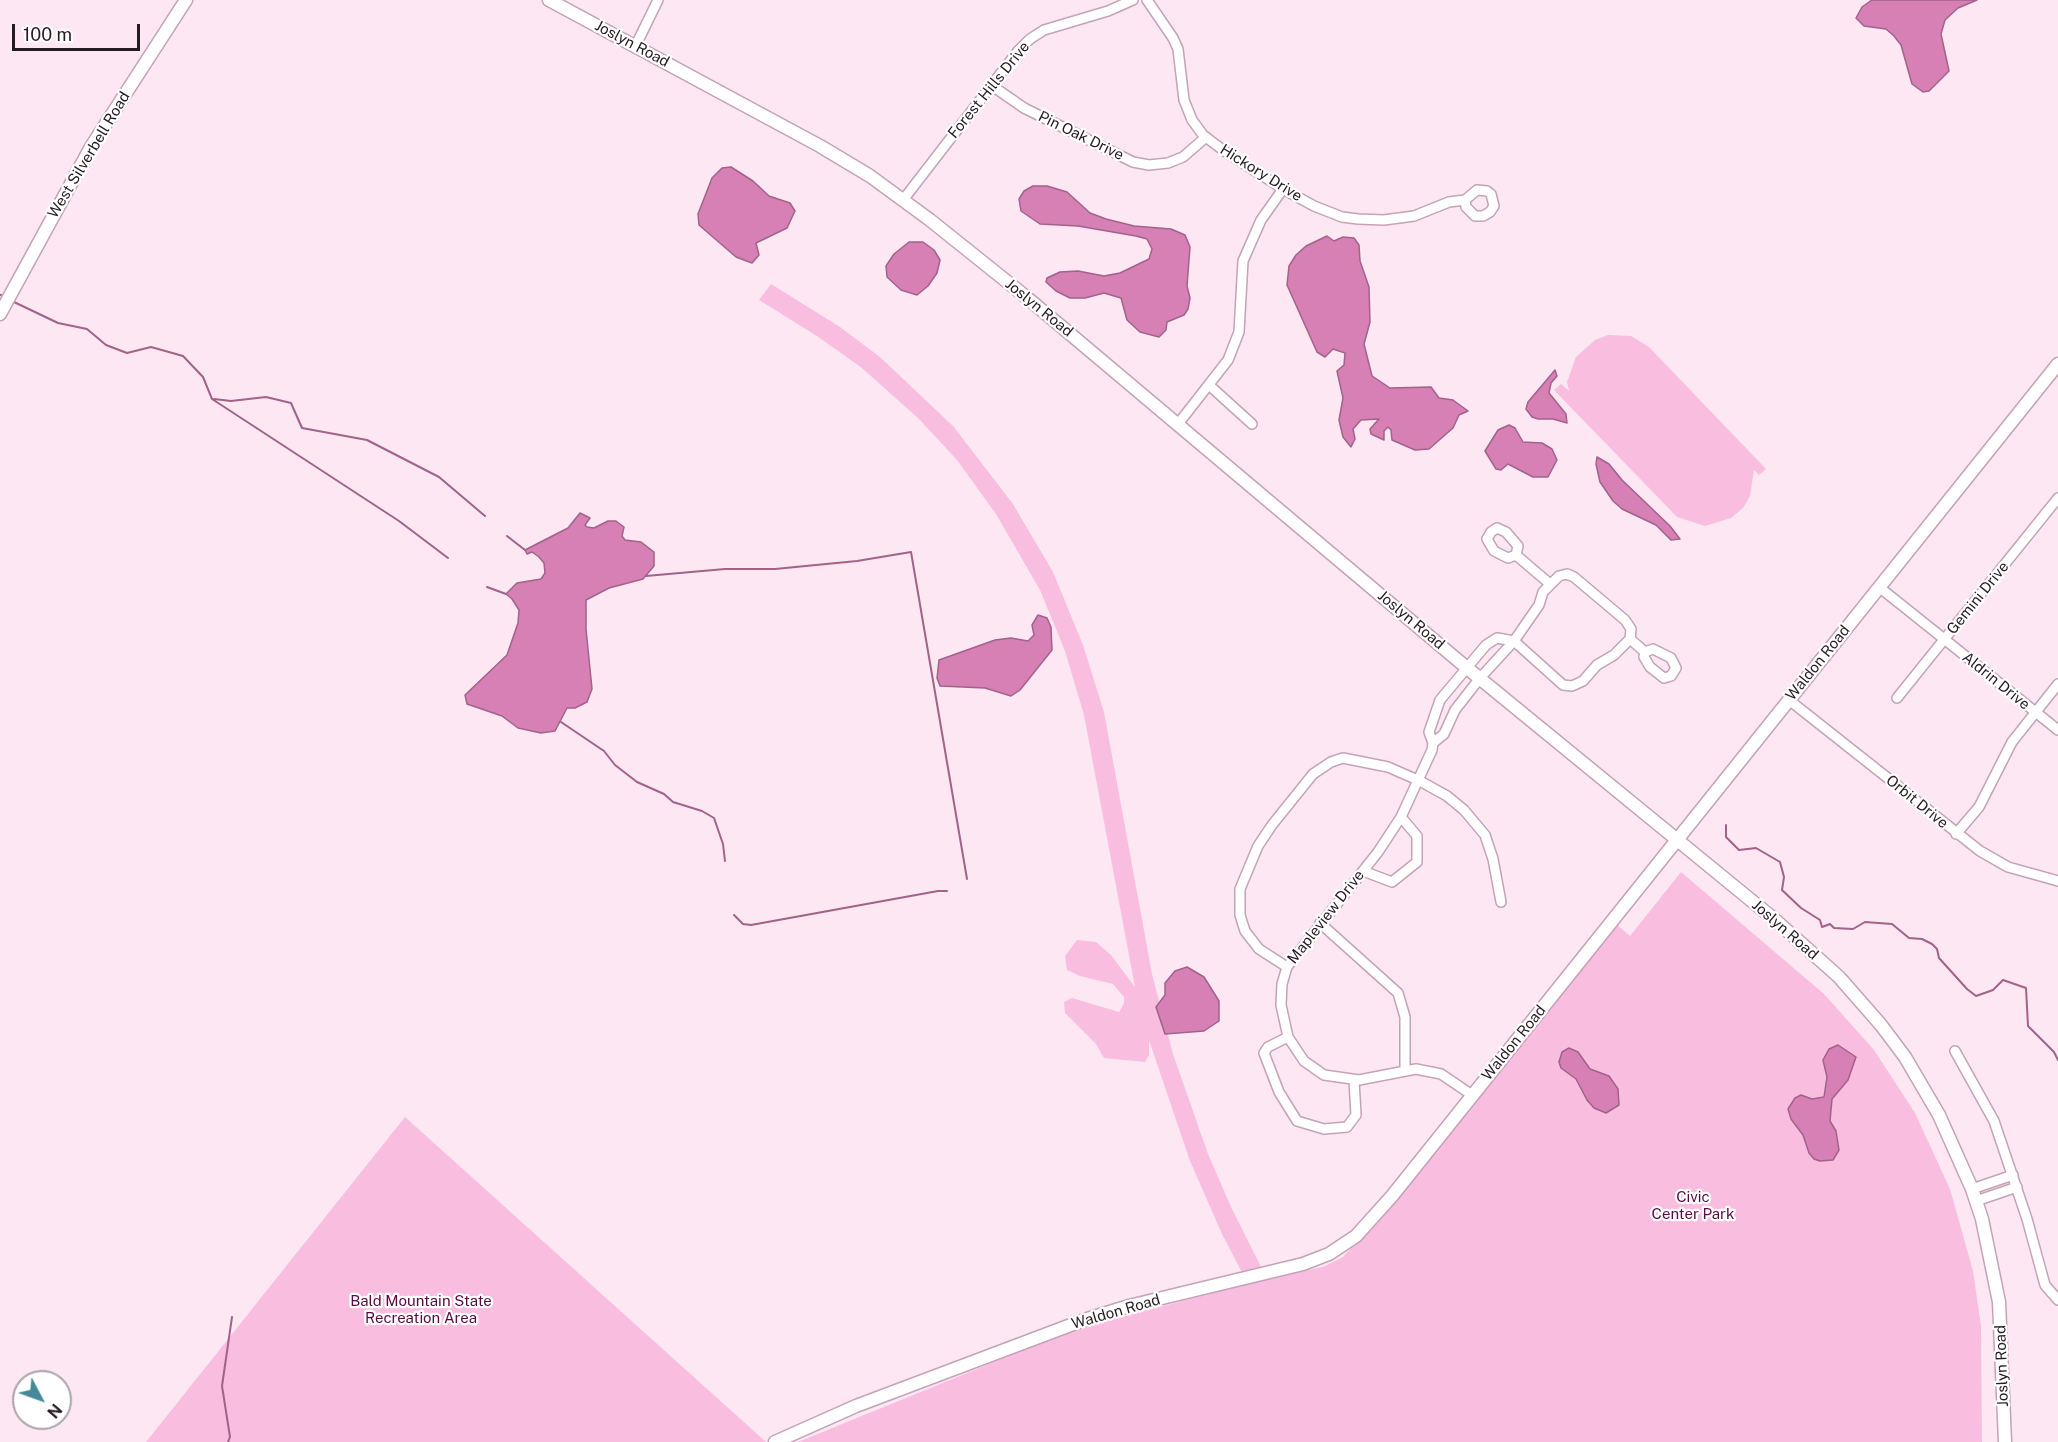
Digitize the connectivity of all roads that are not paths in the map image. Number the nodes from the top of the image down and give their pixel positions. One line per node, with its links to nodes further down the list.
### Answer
1 (186, 0): 12 (street, West Silverbell Road)
2 (549, 0): 6 (street, Joslyn Road)
3 (658, 0): 6 (street)
4 (1133, 0): 7 (street, Forest Hills Drive)
5 (1147, 0): 8 (street, Hickory Drive)
6 (636, 45): 10 (street, Joslyn Road)
7 (991, 85): 8 (street, Pin Oak Drive); 10 (street, Forest Hills Drive)
8 (1206, 137): 9 (street, Hickory Drive)
9 (1283, 189): 11 (street, Hickory Drive); 14 (street)
10 (903, 200): 15 (street, Joslyn Road)
11 (1465, 200)
12 (0, 314)
13 (2058, 364): 20 (street, Waldon Road)
14 (1209, 385): 15 (street); 16 (street)
15 (1178, 424): 25 (street, Joslyn Road)
16 (1252, 424)
17 (2058, 498): 22 (street, Gemini Drive)
18 (1516, 555): 19 (street)
19 (1550, 584): 21 (street); 23 (street)
20 (1879, 587): 22 (street, Aldrin Drive); 30 (street, Waldon Road)
21 (1630, 639): 23 (street); 24 (street)
22 (1944, 639): 28 (street, Gemini Drive); 32 (street, Aldrin Drive)
23 (1514, 641): 25 (street, Mapleview Drive); 26 (street, Mapleview Drive)
24 (1645, 652)
25 (1467, 668): 26 (street, Joslyn Road); 29 (street, Mapleview Drive)
26 (1480, 678): 31 (street, Mapleview Drive); 38 (street, Joslyn Road)
27 (2058, 684): 32 (street)
28 (1897, 698)
29 (1440, 700): 31 (street); 34 (street, Mapleview Drive)
30 (1789, 700): 37 (street, Orbit Drive); 38 (street, Waldon Road)
31 (1455, 710): 34 (street, Mapleview Drive)
32 (2036, 712): 33 (street, Aldrin Drive); 37 (street)
33 (2058, 730)
34 (1433, 743): 35 (street, Mapleview Drive)
35 (1420, 781): 36 (street, Mapleview Drive); 41 (street); 43 (street)
36 (1401, 817): 39 (street, Mapleview Drive); 39 (street)
37 (1956, 834): 40 (street, Orbit Drive)
38 (1676, 840): 48 (street, Waldon Road); 51 (street, Joslyn Road)
39 (1363, 871): 42 (street, Mapleview Drive)
40 (2058, 881)
41 (1501, 902)
42 (1320, 923): 43 (street, Mapleview Drive); 46 (street)
43 (1287, 967): 44 (street, Mapleview Drive)
44 (1288, 1038): 47 (street, Mapleview Drive); 47 (street)
45 (1955, 1051): 49 (street)
46 (1405, 1070): 47 (street, Mapleview Drive); 48 (street, Mapleview Drive)
47 (1354, 1080)
48 (1472, 1095): 53 (street, Waldon Road)
49 (2013, 1175): 50 (street); 51 (street)
50 (2017, 1187): 51 (street); 52 (street)
51 (1974, 1195): 54 (street, Joslyn Road)
52 (2058, 1300)
53 (775, 1442)
54 (2005, 1442)

